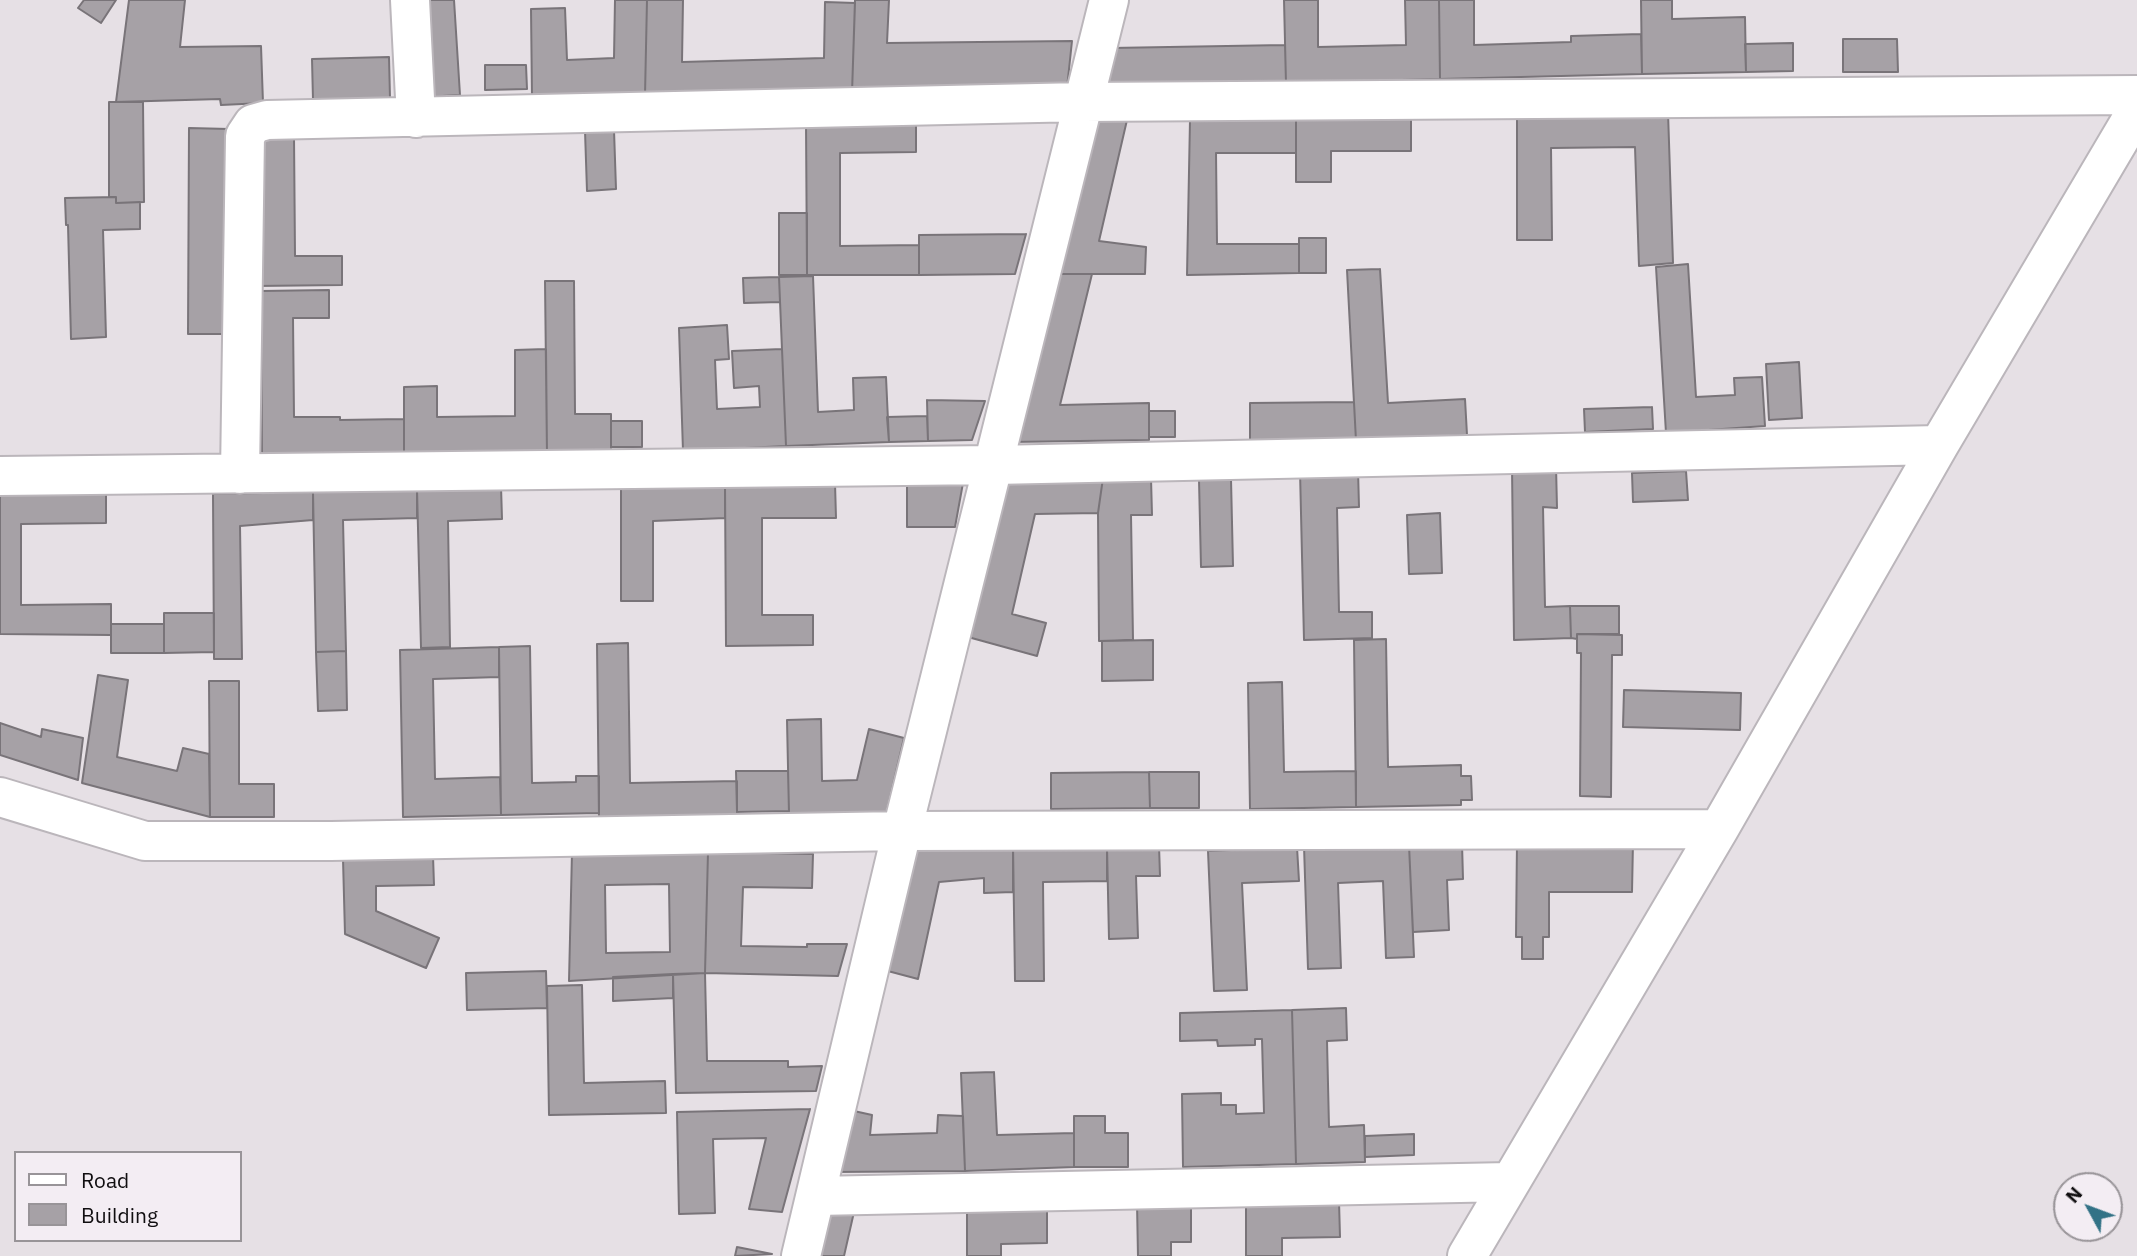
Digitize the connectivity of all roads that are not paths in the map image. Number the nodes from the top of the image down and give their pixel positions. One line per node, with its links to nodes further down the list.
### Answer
1 (410, 0): 6 (street)
2 (1109, 0): 4 (street)
3 (2137, 94): 4 (street)
4 (1083, 102): 6 (street); 8 (street)
5 (2137, 110): 7 (street)
6 (416, 118): 9 (street)
7 (1940, 445): 8 (street); 12 (street)
8 (994, 465): 9 (street); 13 (street)
9 (240, 474): 10 (street)
10 (0, 476)
11 (0, 797): 13 (street)
12 (1719, 829): 13 (street); 14 (street)
13 (902, 831): 15 (street)
14 (1510, 1182): 15 (street); 17 (street)
15 (816, 1196): 16 (street)
16 (801, 1256)
17 (1466, 1256)

